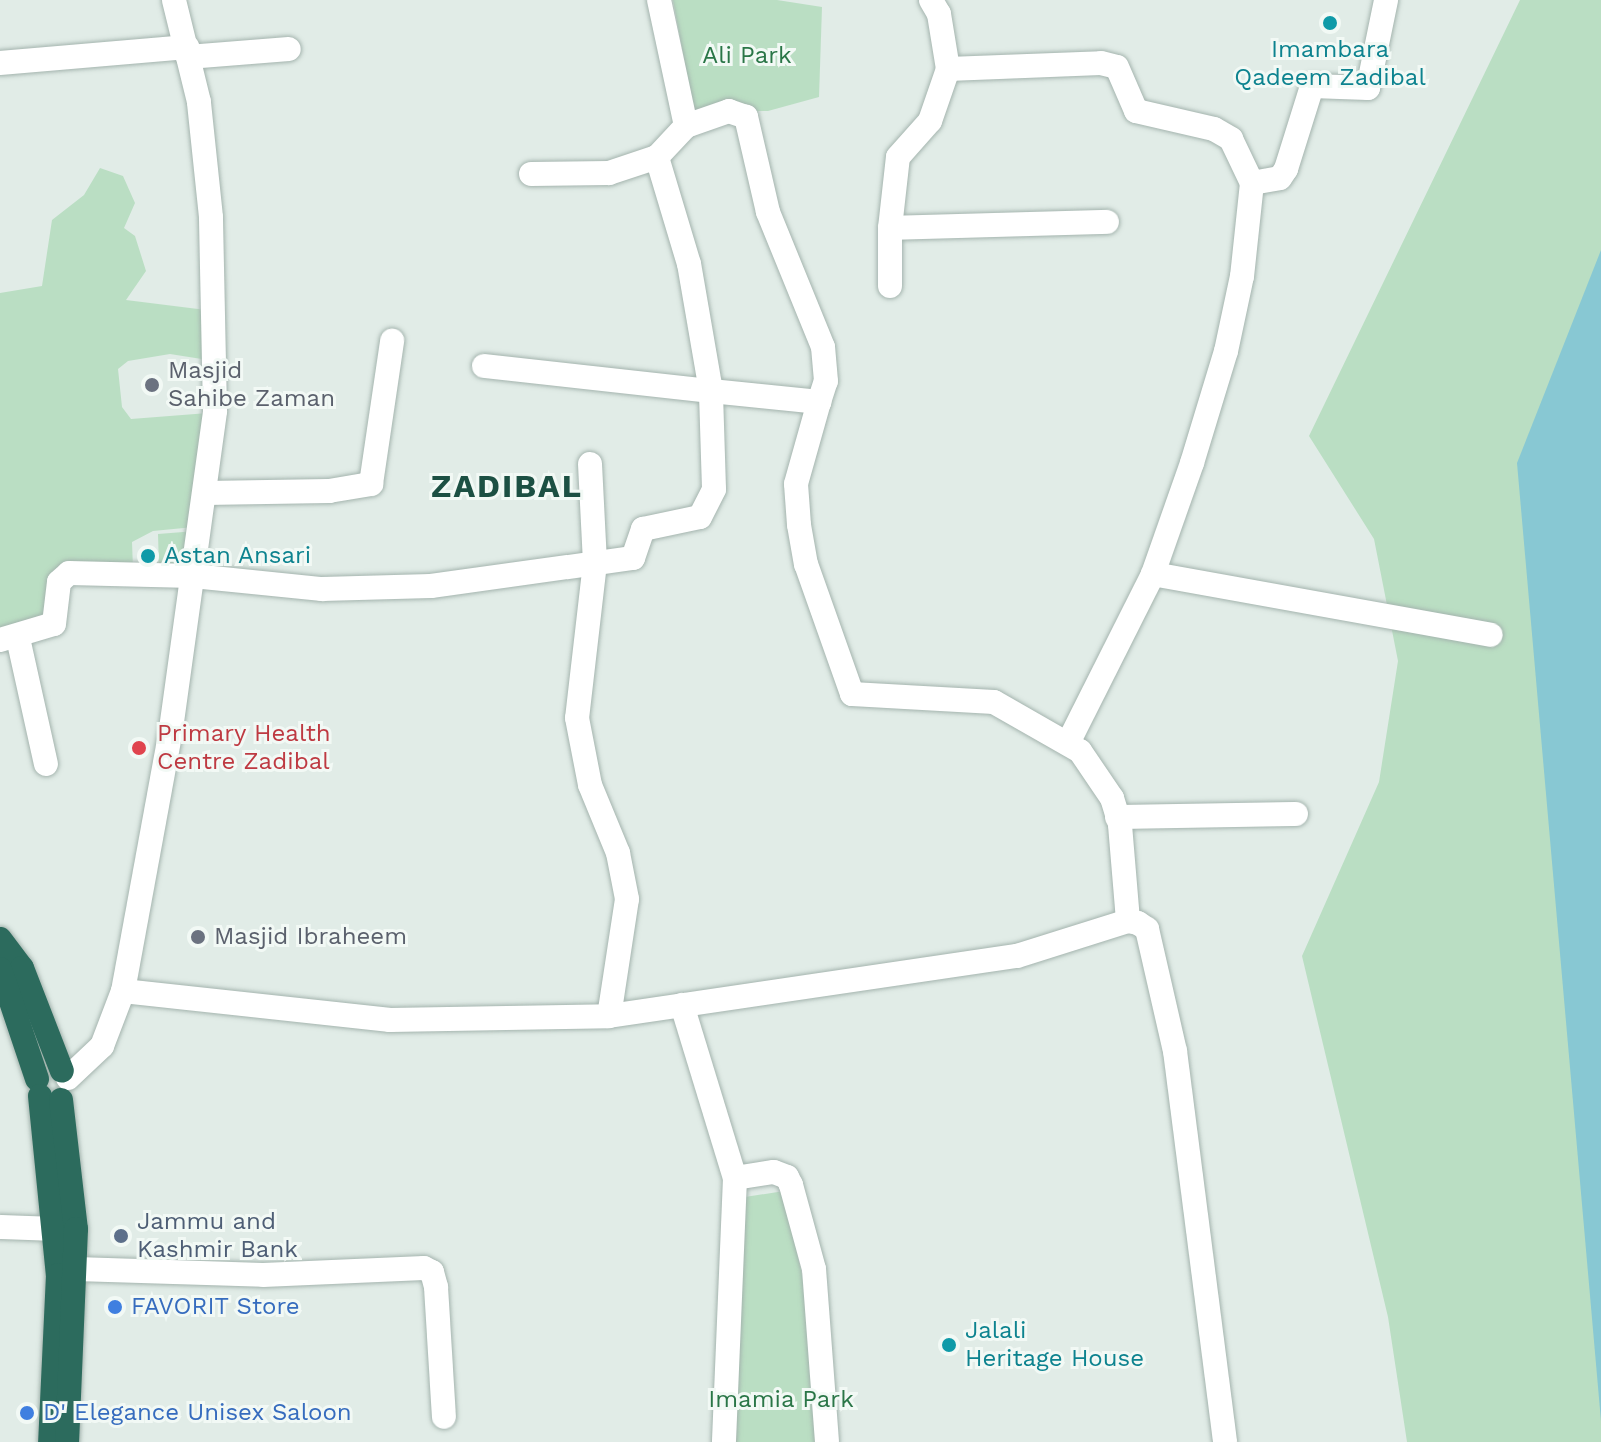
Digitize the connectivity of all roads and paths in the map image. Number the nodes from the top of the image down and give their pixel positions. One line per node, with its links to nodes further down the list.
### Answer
1 (174, 0): 6 (street)
2 (659, 0): 9 (street)
3 (931, 0): 8 (street)
4 (1386, 0): 12 (street)
5 (289, 49): 6 (street)
6 (188, 52): 7 (street); 21 (street)
7 (0, 63)
8 (948, 69): 12 (street); 14 (street)
9 (686, 126): 10 (street); 19 (street)
10 (657, 157): 11 (street); 18 (street)
11 (531, 174)
12 (1252, 183): 23 (street)
13 (1107, 222): 14 (street)
14 (890, 228): 15 (street)
15 (890, 286)
16 (392, 341): 21 (street)
17 (484, 366): 18 (street)
18 (711, 391): 19 (street); 22 (street)
19 (819, 402): 27 (street)
20 (590, 464): 22 (street)
21 (205, 493): 24 (street)
22 (595, 563): 24 (street); 36 (street)
23 (1153, 574): 25 (street); 27 (street)
24 (193, 576): 26 (street); 34 (street)
25 (1491, 635)
26 (9, 639): 28 (street)
27 (1068, 743): 30 (street)
28 (46, 764)
29 (1296, 814): 30 (street)
30 (1117, 817): 31 (street)
31 (1128, 921): 35 (street); 47 (street)
32 (0, 939): 37 (highway)
33 (0, 969): 37 (highway)
34 (123, 991): 36 (street); 37 (street)
35 (682, 1005): 36 (street); 38 (street)
36 (609, 1016)
37 (53, 1085): 40 (highway); 41 (highway)
38 (735, 1178): 45 (street); 46 (street)
39 (0, 1227): 40 (street)
40 (57, 1229): 43 (highway)
41 (76, 1269): 42 (street); 44 (highway)
42 (444, 1417)
43 (50, 1442)
44 (67, 1442)
45 (724, 1442)
46 (827, 1442)
47 (1225, 1442)

